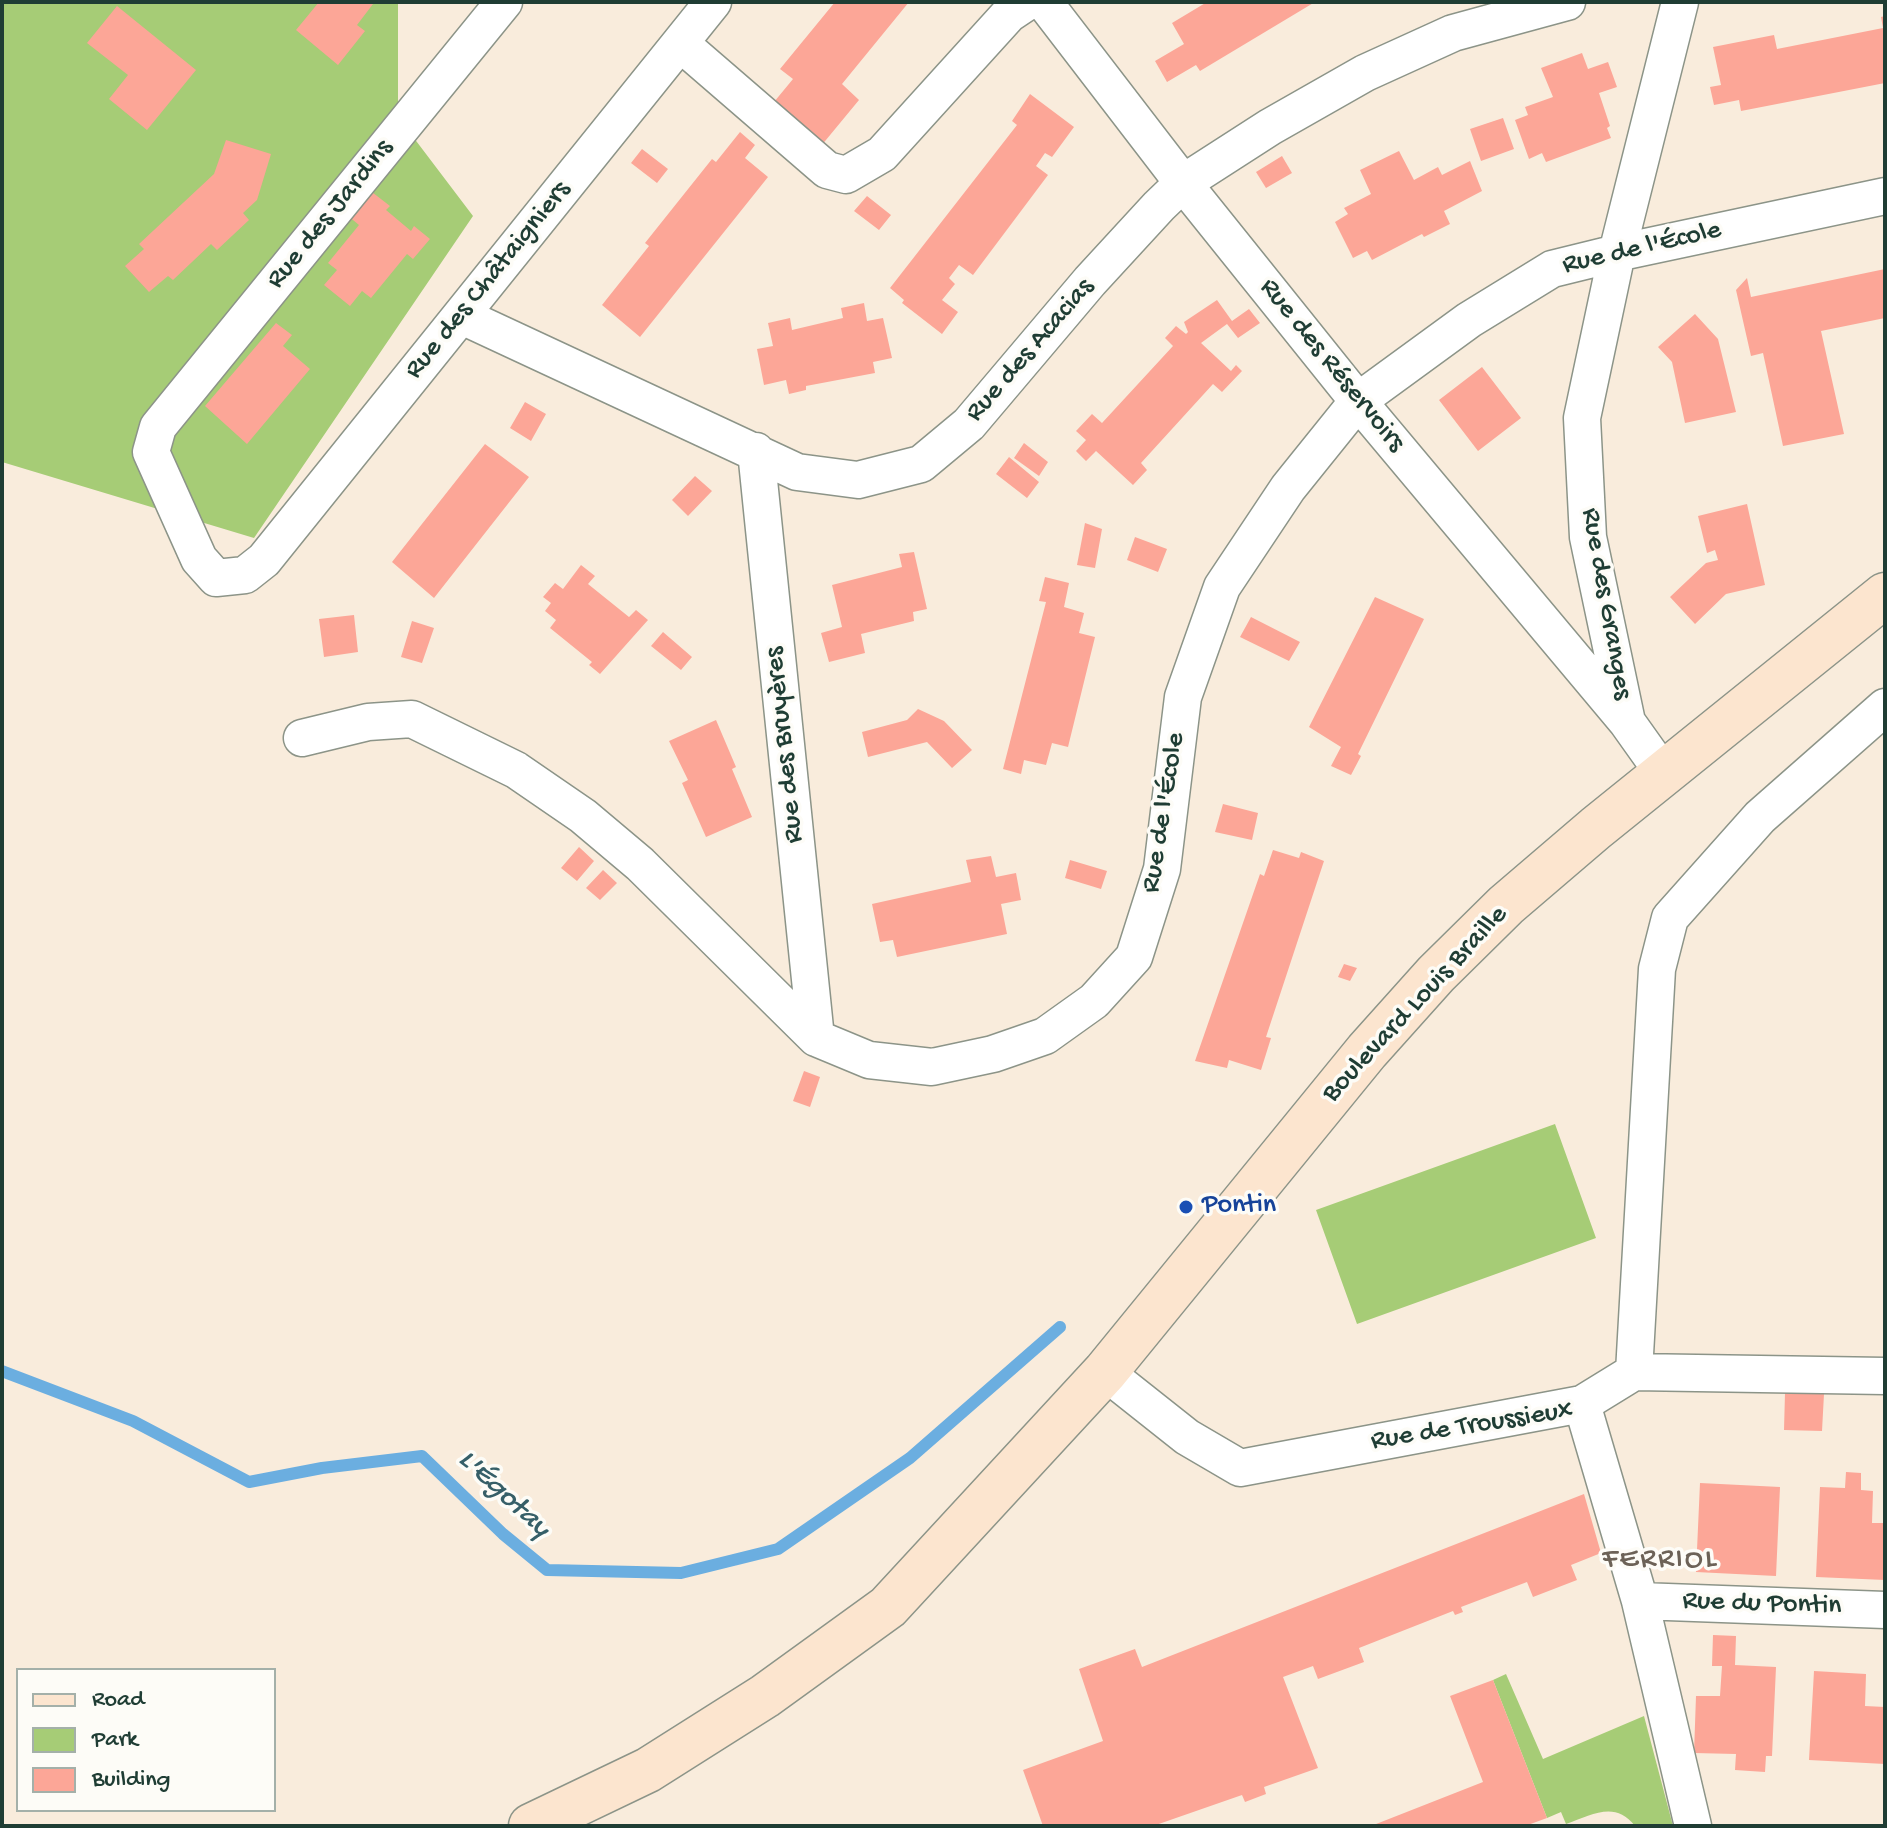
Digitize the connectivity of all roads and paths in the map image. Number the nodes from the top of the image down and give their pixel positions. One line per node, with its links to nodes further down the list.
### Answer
1 (504, 2): 14 (street, Rue des Jardins)
2 (713, 2): 7 (street, Rue des Châtaigniers)
3 (1027, 2): 7 (street)
4 (1044, 2): 8 (street, Rue des Réservoirs)
5 (1567, 2): 8 (street, Rue des Acacias)
6 (1680, 2): 10 (street, Rue des Granges)
7 (680, 43): 11 (street, Rue des Châtaigniers)
8 (1183, 183): 12 (street, Rue des Réservoirs); 13 (street, Rue des Acacias)
9 (1885, 196): 10 (street, Rue de l'École)
10 (1617, 253): 12 (street, Rue de l'École); 17 (street, Rue des Granges)
11 (462, 316): 13 (street, Rue des Acacias); 14 (street, Rue des Châtaigniers)
12 (1358, 401): 17 (street, Rue des Réservoirs); 20 (street, Rue de l'École)
13 (756, 451): 20 (street, Rue des Bruyères)
14 (264, 560)
15 (1885, 595): 19 (main road, Boulevard Louis Braille)
16 (1885, 707): 22 (street)
17 (1627, 722): 19 (street, Rue des Granges)
18 (302, 738): 20 (street, Rue de l'École)
19 (1664, 774): 21 (main road, Boulevard Louis Braille)
20 (816, 1038)
21 (1105, 1372): 24 (street, Rue de Troussieux); 27 (main road, Boulevard Louis Braille)
22 (1634, 1372): 23 (street); 24 (street)
23 (1885, 1376)
24 (1582, 1404): 25 (street, Rue de Troussieux)
25 (1640, 1601): 26 (street, Rue du Pontin); 28 (street, Rue de Troussieux)
26 (1885, 1610)
27 (531, 1826)
28 (1693, 1826)

